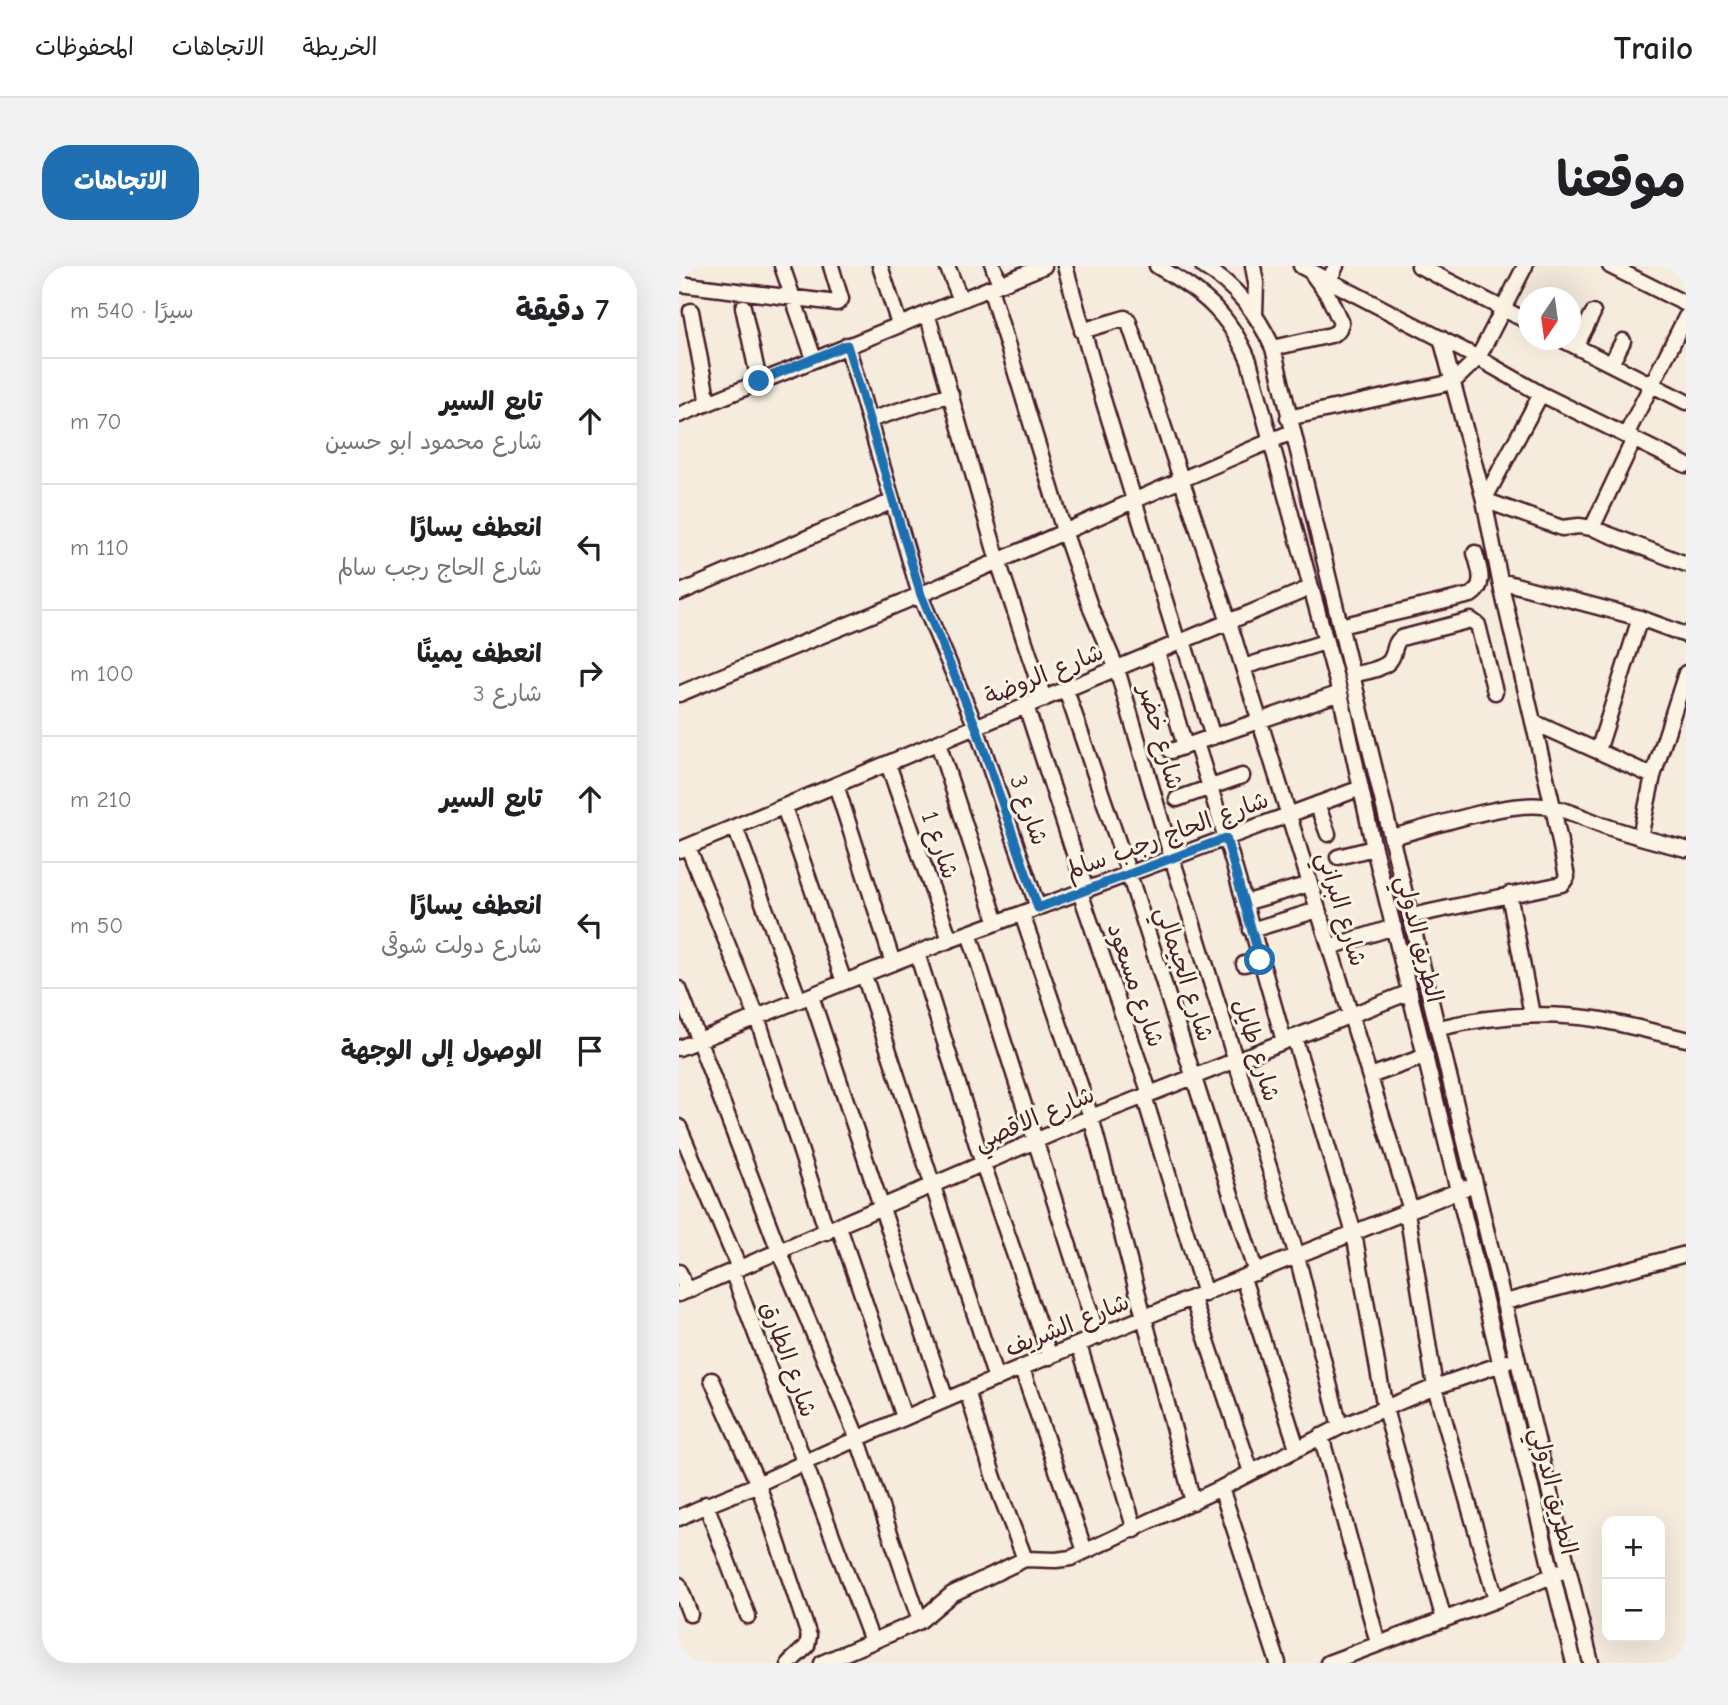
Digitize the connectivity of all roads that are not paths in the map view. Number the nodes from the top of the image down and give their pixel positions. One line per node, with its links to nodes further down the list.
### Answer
1 (782, 266): 19 (street)
2 (831, 266): 19 (street)
3 (880, 266): 30 (street)
4 (947, 266): 20 (street)
5 (993, 266): 18 (street, شارع خضر)
6 (1065, 266): 32 (street)
7 (1157, 266): 52 (street, الطريق الدولي)
8 (1203, 266): 27 (street, الطريق الدولي)
9 (1253, 266): 27 (street)
10 (1336, 266): 16 (street)
11 (1419, 266): 23 (street)
12 (1525, 266): 23 (street)
13 (1611, 266): 21 (street)
14 (1037, 267): 18 (street)
15 (1306, 268): 16 (street); 36 (street)
16 (1329, 280): 33 (street)
17 (679, 284): 19 (street)
18 (995, 286): 20 (street); 59 (street, شارع خضر)
19 (793, 298): 39 (street)
20 (961, 300): 25 (street)
21 (1686, 304)
22 (743, 307): 41 (street)
23 (1503, 309): 28 (street); 38 (street)
24 (691, 311): 47 (street)
25 (927, 313): 30 (street); 44 (street)
26 (1593, 313): 31 (street)
27 (1255, 314): 36 (street, الطريق الدولي)
28 (1518, 317)
29 (1686, 317): 43 (street)
30 (899, 324): 35 (street)
31 (1581, 328)
32 (1082, 331): 54 (street, شارع البراني); 57 (street)
33 (1441, 338): 38 (street); 42 (street)
34 (1623, 341): 40 (street)
35 (847, 345): 39 (street); 49 (street, شارع 3)
36 (1273, 348): 50 (street, الطريق الدولي)
37 (1581, 349): 40 (street)
38 (1478, 358): 42 (street); 45 (street)
39 (814, 359): 41 (street)
40 (1611, 364): 43 (street)
41 (759, 381): 47 (street)
42 (1453, 382): 50 (street); 55 (street)
43 (1651, 385): 46 (street); 51 (street)
44 (951, 394): 49 (street); 61 (street)
45 (1541, 394): 51 (street); 55 (street)
46 (1686, 402)
47 (708, 403): 48 (street)
48 (679, 415)
49 (869, 420): 56 (street, شارع 3)
50 (1290, 425): 52 (street); 69 (street, الطريق الدولي)
51 (1630, 437): 53 (street); 58 (street)
52 (1270, 441): 54 (street); 64 (street, الطريق الدولي)
53 (1686, 465)
54 (1181, 479): 57 (street); 68 (street, شارع البراني)
55 (1484, 500): 58 (street); 63 (street)
56 (893, 501): 65 (street); 66 (street, شارع 3)
57 (1133, 502): 59 (street); 71 (street)
58 (1592, 528): 62 (street)
59 (1065, 531): 61 (street); 75 (street, شارع خضر)
60 (1475, 552): 69 (street)
61 (998, 561): 66 (street); 82 (street)
62 (1686, 564)
63 (1500, 582): 67 (street); 85 (street)
64 (1310, 588): 68 (street, شارع الروضة); 72 (street, الطريق الدولي)
65 (679, 593)
66 (921, 595): 81 (street); 86 (street, شارع 3)
67 (1640, 618): 70 (street); 90 (street)
68 (1229, 622): 71 (street, شارع الروضة); 74 (street, شارع البراني)
69 (1340, 626): 77 (street, الطريق الدولي)
70 (1686, 635)
71 (1180, 642): 73 (street, شارع الروضة); 87 (street)
72 (1325, 642): 74 (street); 80 (street, الطريق الدولي)
73 (1157, 652): 75 (street, شارع الروضة); 89 (street)
74 (1243, 667): 84 (street, شارع البراني)
75 (1117, 669): 78 (street, شارع الروضة); 112 (street, شارع خضر)
76 (1686, 673): 94 (street)
77 (1352, 675): 79 (street); 92 (street, الطريق الدولي)
78 (1066, 690): 82 (street, شارع الروضة); 113 (street, شارع الجيمالي)
79 (1495, 692)
80 (1340, 693): 84 (street); 95 (street, الطريق الدولي)
81 (679, 694)
82 (1044, 699): 83 (street, شارع الروضة)
83 (1026, 706): 86 (street, شارع الروضة); 115 (street, شارع مسعود)
84 (1259, 720): 87 (street); 102 (street, شارع البراني)
85 (1533, 722): 90 (street); 101 (street)
86 (976, 727): 88 (street, شارع الروضة); 118 (street, شارع 3)
87 (1213, 737): 89 (street)
88 (938, 743): 91 (street, شارع الروضة); 122 (street)
89 (1184, 747): 97 (street)
90 (1598, 751): 94 (street)
91 (888, 764): 96 (street, شارع الروضة); 126 (street, شارع 1)
92 (1376, 774): 95 (street, شارع الحاج رجب سالم); 105 (street, الطريق الدولي)
93 (1242, 776): 97 (street)
94 (1653, 776): 107 (street)
95 (1360, 783): 99 (street, شارع الحاج رجب سالم); 109 (street, الطريق الدولي)
96 (836, 785): 100 (street, شارع الروضة); 130 (street)
97 (1209, 788): 98 (street); 106 (street)
98 (1177, 799)
99 (1317, 804): 102 (street, شارع الحاج رجب سالم); 104 (street)
100 (784, 807): 103 (street, شارع الروضة); 133 (street)
101 (1553, 807): 105 (street); 107 (street); 116 (street)
102 (1288, 814): 106 (street, شارع الحاج رجب سالم); 114 (street, شارع البراني)
103 (735, 827): 108 (street, شارع الروضة); 135 (street)
104 (1328, 834)
105 (1392, 837): 121 (street, الطريق الدولي)
106 (1226, 838): 112 (street, شارع الحاج رجب سالم); 117 (street)
107 (1640, 838): 110 (street)
108 (683, 848): 140 (street)
109 (1374, 848): 111 (street); 123 (street, الطريق الدولي)
110 (1686, 849)
111 (1338, 857)
112 (1173, 858): 113 (street, شارع الحاج رجب سالم); 147 (street, شارع طايل)
113 (1129, 874): 115 (street, شارع الحاج رجب سالم); 148 (street, شارع الجيمالي)
114 (1310, 884): 117 (street); 119 (street, شارع البراني)
115 (1083, 891): 118 (street, شارع الحاج رجب سالم); 150 (street, شارع مسعود)
116 (1509, 894): 121 (street); 139 (street)
117 (1244, 902): 124 (street)
118 (1038, 908): 120 (street, شارع الحاج رجب سالم)
119 (1318, 910): 124 (street); 127 (street, شارع البراني)
120 (1021, 914): 122 (street, شارع الحاج رجب سالم); 151 (street)
121 (1411, 916): 137 (street, الطريق الدولي)
122 (997, 923): 125 (street, شارع الحاج رجب سالم)
123 (1394, 927): 127 (street); 136 (street, الطريق الدولي)
124 (1251, 930): 129 (street)
125 (969, 933): 126 (street, شارع الحاج رجب سالم); 153 (street)
126 (950, 940): 128 (street, شارع الحاج رجب سالم)
127 (1330, 947): 138 (street, شارع البراني)
128 (917, 953): 130 (street, شارع الحاج رجب سالم); 154 (street)
129 (1260, 960): 131 (street); 142 (street)
130 (893, 963): 132 (street, شارع الحاج رجب سالم)
131 (1244, 964)
132 (864, 975): 133 (street, شارع الحاج رجب سالم); 156 (street)
133 (844, 982): 135 (street, شارع الحاج رجب سالم)
134 (679, 989): 144 (street)
135 (805, 998): 140 (street, شارع الحاج رجب سالم); 158 (street)
136 (1411, 998): 137 (street, شارع الاقصي); 138 (street, شارع الاقصي); 146 (street, الطريق الدولي)
137 (1431, 1001): 141 (street, الطريق الدولي)
138 (1351, 1015): 142 (street, شارع الاقصي); 149 (street, شارع البراني)
139 (1532, 1015): 141 (street); 143 (street)
140 (757, 1017): 144 (street, شارع الحاج رجب سالم); 160 (street)
141 (1439, 1028): 155 (street, الطريق الدولي)
142 (1289, 1039): 147 (street, شارع الاقصي); 161 (street)
143 (1686, 1039)
144 (699, 1040): 145 (street, شارع الحاج رجب سالم); 162 (street)
145 (679, 1048)
146 (1426, 1056): 149 (street); 157 (street, الطريق الدولي)
147 (1237, 1060): 148 (street, شارع الاقصي); 164 (street, شارع طايل)
148 (1195, 1076): 150 (street, شارع الاقصي); 167 (street, شارع الجيمالي)
149 (1370, 1076): 159 (street, شارع البراني)
150 (1147, 1095): 151 (street, شارع الاقصي); 169 (street, شارع مسعود)
151 (1091, 1117): 153 (street, شارع الاقصي); 171 (street)
152 (679, 1127): 165 (street, شارع الطارق)
153 (1036, 1141): 154 (street, شارع الاقصي); 172 (street)
154 (983, 1164): 156 (street, شارع الاقصي); 174 (street)
155 (1476, 1183): 157 (street, شارع الشريف); 170 (street, الطريق الدولي)
156 (933, 1186): 158 (street, شارع الاقصي); 178 (street)
157 (1459, 1190): 159 (street, شارع الشريف); 176 (street, الطريق الدولي)
158 (883, 1207): 160 (street, شارع الاقصي); 182 (street)
159 (1409, 1211): 161 (street, شارع الشريف); 180 (street, شارع البراني)
160 (833, 1229): 162 (street, شارع الاقصي); 184 (street)
161 (1354, 1233): 164 (street, شارع الشريف); 183 (street)
162 (779, 1251): 165 (street, شارع الاقصي); 187 (street)
163 (1686, 1254): 170 (street)
164 (1297, 1256): 167 (street, شارع الشريف); 185 (street, شارع طايل)
165 (736, 1269): 168 (street, شارع الاقصي); 189 (street, شارع الطارق)
166 (679, 1272): 168 (street)
167 (1250, 1276): 169 (street, شارع الشريف); 188 (street, شارع الجيمالي)
168 (683, 1293)
169 (1199, 1296): 171 (street, شارع الشريف); 190 (street, شارع مسعود)
170 (1505, 1302): 175 (street, الطريق الدولي)
171 (1146, 1318): 172 (street, شارع الشريف); 193 (street)
172 (1098, 1338): 173 (street, شارع الشريف)
173 (1079, 1346): 174 (street, شارع الشريف); 196 (street)
174 (1050, 1357): 177 (street, شارع الشريف)
175 (1519, 1358): 176 (street); 199 (street, الطريق الدولي)
176 (1500, 1365): 180 (street); 200 (street, الطريق الدولي)
177 (1022, 1368): 178 (street, شارع الشريف); 197 (street)
178 (996, 1379): 181 (street, شارع الشريف)
179 (712, 1380): 191 (street)
180 (1435, 1387): 183 (street); 202 (street, شارع البراني)
181 (967, 1391): 182 (street, شارع الشريف); 198 (street)
182 (946, 1399): 184 (street, شارع الشريف)
183 (1385, 1409): 185 (street); 205 (street)
184 (904, 1417): 187 (street, شارع الشريف)
185 (1340, 1427): 186 (street)
186 (1321, 1436): 188 (street); 208 (street)
187 (857, 1437): 189 (street, شارع الشريف); 206 (street)
188 (1297, 1448): 190 (street)
189 (804, 1462): 191 (street, شارع الشريف); 207 (street, شارع الطارق)
190 (1251, 1472): 192 (street)
191 (758, 1484): 194 (street, شارع الشريف); 210 (street)
192 (1221, 1488): 193 (street); 212 (street)
193 (1193, 1502): 196 (street)
194 (706, 1504): 195 (street, شارع الشريف); 204 (street)
195 (679, 1518)
196 (1135, 1530): 197 (street)
197 (1085, 1551): 198 (street)
198 (1025, 1559): 206 (street)
199 (1568, 1570): 200 (street); 215 (street, الطريق الدولي)
200 (1551, 1576): 202 (street); 214 (street, الطريق الدولي)
201 (679, 1585): 203 (street)
202 (1496, 1600): 205 (street)
203 (690, 1614)
204 (748, 1616)
205 (1444, 1620): 208 (street)
206 (920, 1621): 207 (street)
207 (872, 1641): 211 (street)
208 (1378, 1643): 209 (street)
209 (1344, 1660): 213 (street)
210 (789, 1663)
211 (822, 1663)
212 (1278, 1663)
213 (1328, 1663)
214 (1573, 1663)
215 (1591, 1663)

